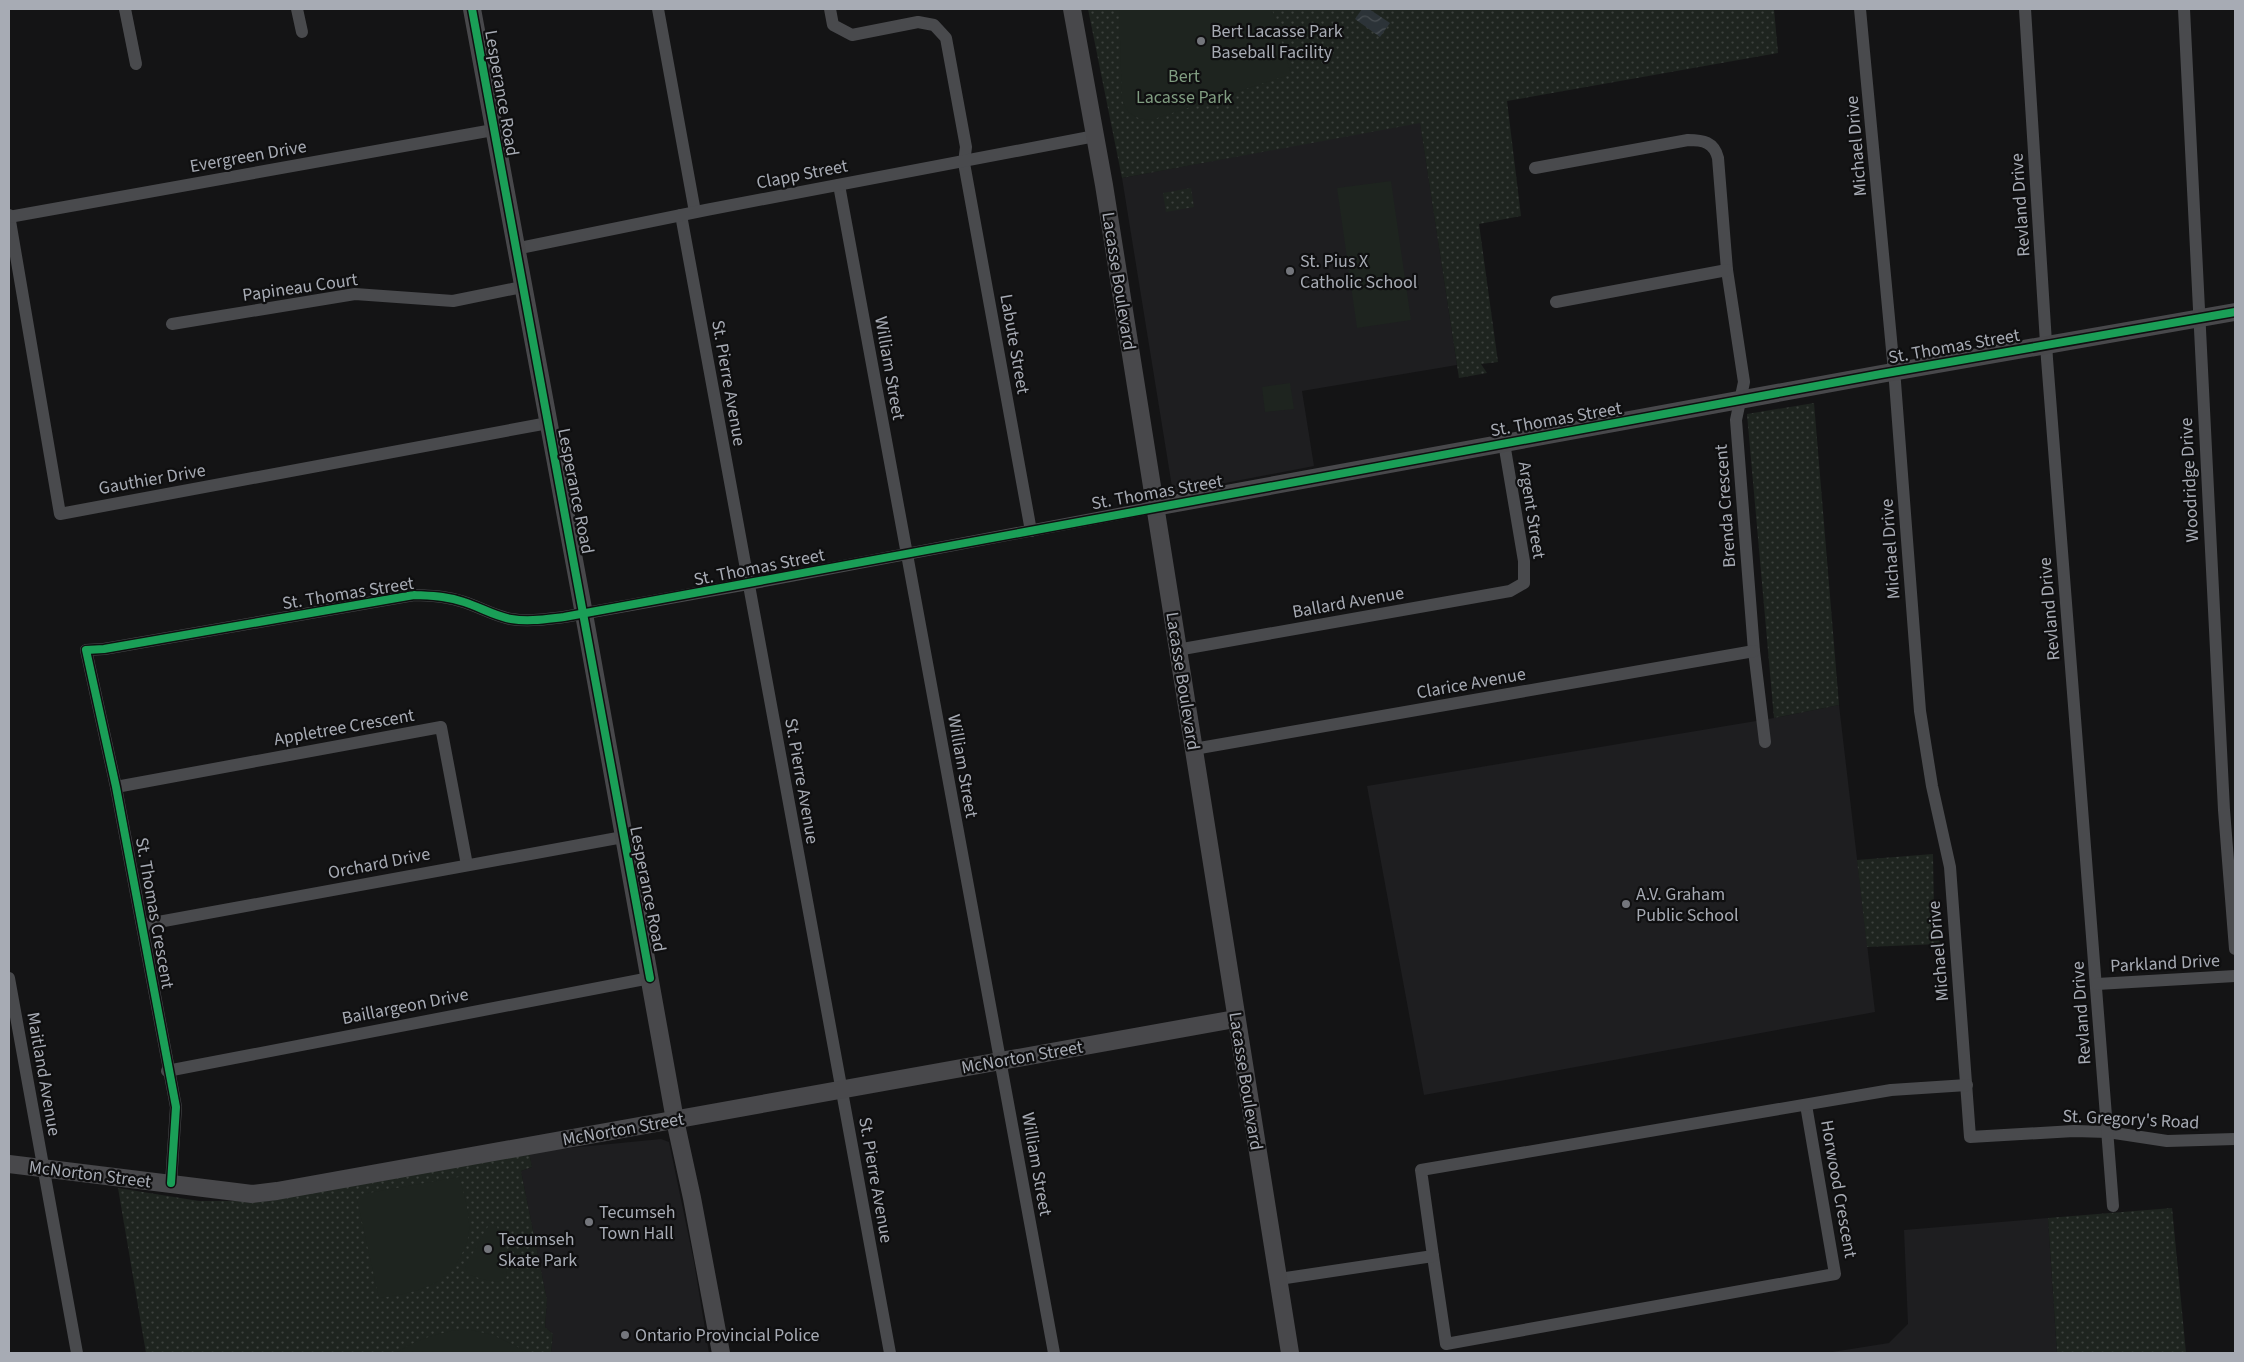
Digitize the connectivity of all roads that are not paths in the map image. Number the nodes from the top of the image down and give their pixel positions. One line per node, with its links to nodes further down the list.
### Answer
1 (125, 9): 11 (street)
2 (297, 9): 10 (street)
3 (472, 9): 12 (street, Lesperance Road)
4 (658, 9): 17 (street)
5 (830, 9): 14 (street, Labute Street)
6 (1072, 9): 13 (street, Lacasse Boulevard)
7 (1860, 9): 28 (street, Michael Drive)
8 (2025, 9): 27 (street, Revland Drive)
9 (2184, 9): 25 (street, Woodridge Drive)
10 (302, 32)
11 (136, 64)
12 (493, 130): 18 (street, Evergreen Drive); 20 (street, Lesperance Road)
13 (1095, 136): 14 (street, Clapp Street); 32 (street, Lacasse Boulevard)
14 (964, 163): 16 (street, Clapp Street); 33 (street, Labute Street)
15 (1535, 168): 21 (street, Brenda Crescent)
16 (838, 185): 17 (street, Clapp Street); 34 (street, William Street)
17 (695, 212): 19 (street, Clapp Street)
18 (9, 216): 30 (street, Gauthier Drive)
19 (681, 216): 20 (street, Clapp Street); 36 (street, St. Pierre Avenue)
20 (515, 249): 22 (street, Lesperance Road)
21 (1726, 270): 23 (street); 29 (street, Brenda Crescent)
22 (522, 287): 26 (street, Papineau Court); 30 (street, Lesperance Road)
23 (1556, 302)
24 (2235, 312): 25 (street, St. Thomas Street)
25 (2199, 318): 27 (street, St. Thomas Street); 47 (street, Woodridge Drive)
26 (172, 324)
27 (2046, 345): 28 (street, St. Thomas Street); 51 (street, Revland Drive)
28 (1894, 372): 29 (street, St. Thomas Street); 55 (street, Michael Drive)
29 (1740, 400): 31 (street, St. Thomas Street); 40 (street, Brenda Crescent)
30 (548, 423): 37 (street, Lesperance Road)
31 (1504, 443): 32 (street, St. Thomas Street); 35 (street, Argent Street)
32 (1155, 507): 33 (street, St. Thomas Street); 39 (street, Lacasse Boulevard)
33 (1031, 531): 34 (street, St. Thomas Street)
34 (906, 554): 36 (street, St. Thomas Street); 53 (street, William Street)
35 (1524, 583): 39 (street, Ballard Avenue)
36 (748, 584): 37 (street, St. Thomas Street); 56 (street, St. Pierre Avenue)
37 (584, 614): 38 (street, St. Thomas Street); 44 (street, Lesperance Road)
38 (86, 650): 43 (street, St. Thomas Crescent)
39 (1177, 650): 42 (street, Lacasse Boulevard)
40 (1754, 651): 41 (street, Brenda Crescent); 42 (street, Clarice Avenue)
41 (1765, 742)
42 (1194, 749): 52 (street, Lacasse Boulevard)
43 (116, 786): 45 (street, Appletree Crescent); 46 (street, St. Thomas Crescent)
44 (623, 837): 45 (street, Orchard Drive); 50 (street, Lesperance Road)
45 (467, 865): 46 (street, Orchard Drive)
46 (142, 925): 54 (street, St. Thomas Crescent)
47 (2235, 949)
48 (2235, 976): 51 (street, Parkland Drive)
49 (9, 978): 62 (street, Maitland Avenue)
50 (650, 978): 54 (street, Baillargeon Drive); 58 (street, Lesperance Road)
51 (2096, 984): 59 (street, Revland Drive)
52 (1235, 1020): 53 (street, McNorton Street); 66 (street, Lacasse Boulevard)
53 (1000, 1061): 56 (street, McNorton Street); 70 (street, William Street)
54 (167, 1071): 63 (street, St. Thomas Crescent)
55 (1967, 1085): 57 (street); 59 (street, St. Gregory's Road)
56 (842, 1089): 58 (street, McNorton Street); 69 (street, St. Pierre Avenue)
57 (1806, 1105): 65 (street, Horwood Crescent); 65 (street, Horwood Crescent)
58 (675, 1120): 63 (street, McNorton Street); 68 (street, Lesperance Road)
59 (2108, 1132): 60 (street, St. Gregory's Road); 64 (street, Revland Drive)
60 (2235, 1139)
61 (9, 1164): 62 (street, McNorton Street)
62 (44, 1168): 63 (street, McNorton Street); 67 (street, Maitland Avenue)
63 (171, 1183)
64 (2112, 1206)
65 (1432, 1256): 66 (street)
66 (1279, 1279): 71 (street, Lacasse Boulevard)
67 (77, 1353)
68 (721, 1353)
69 (890, 1353)
70 (1054, 1353)
71 (1290, 1353)

